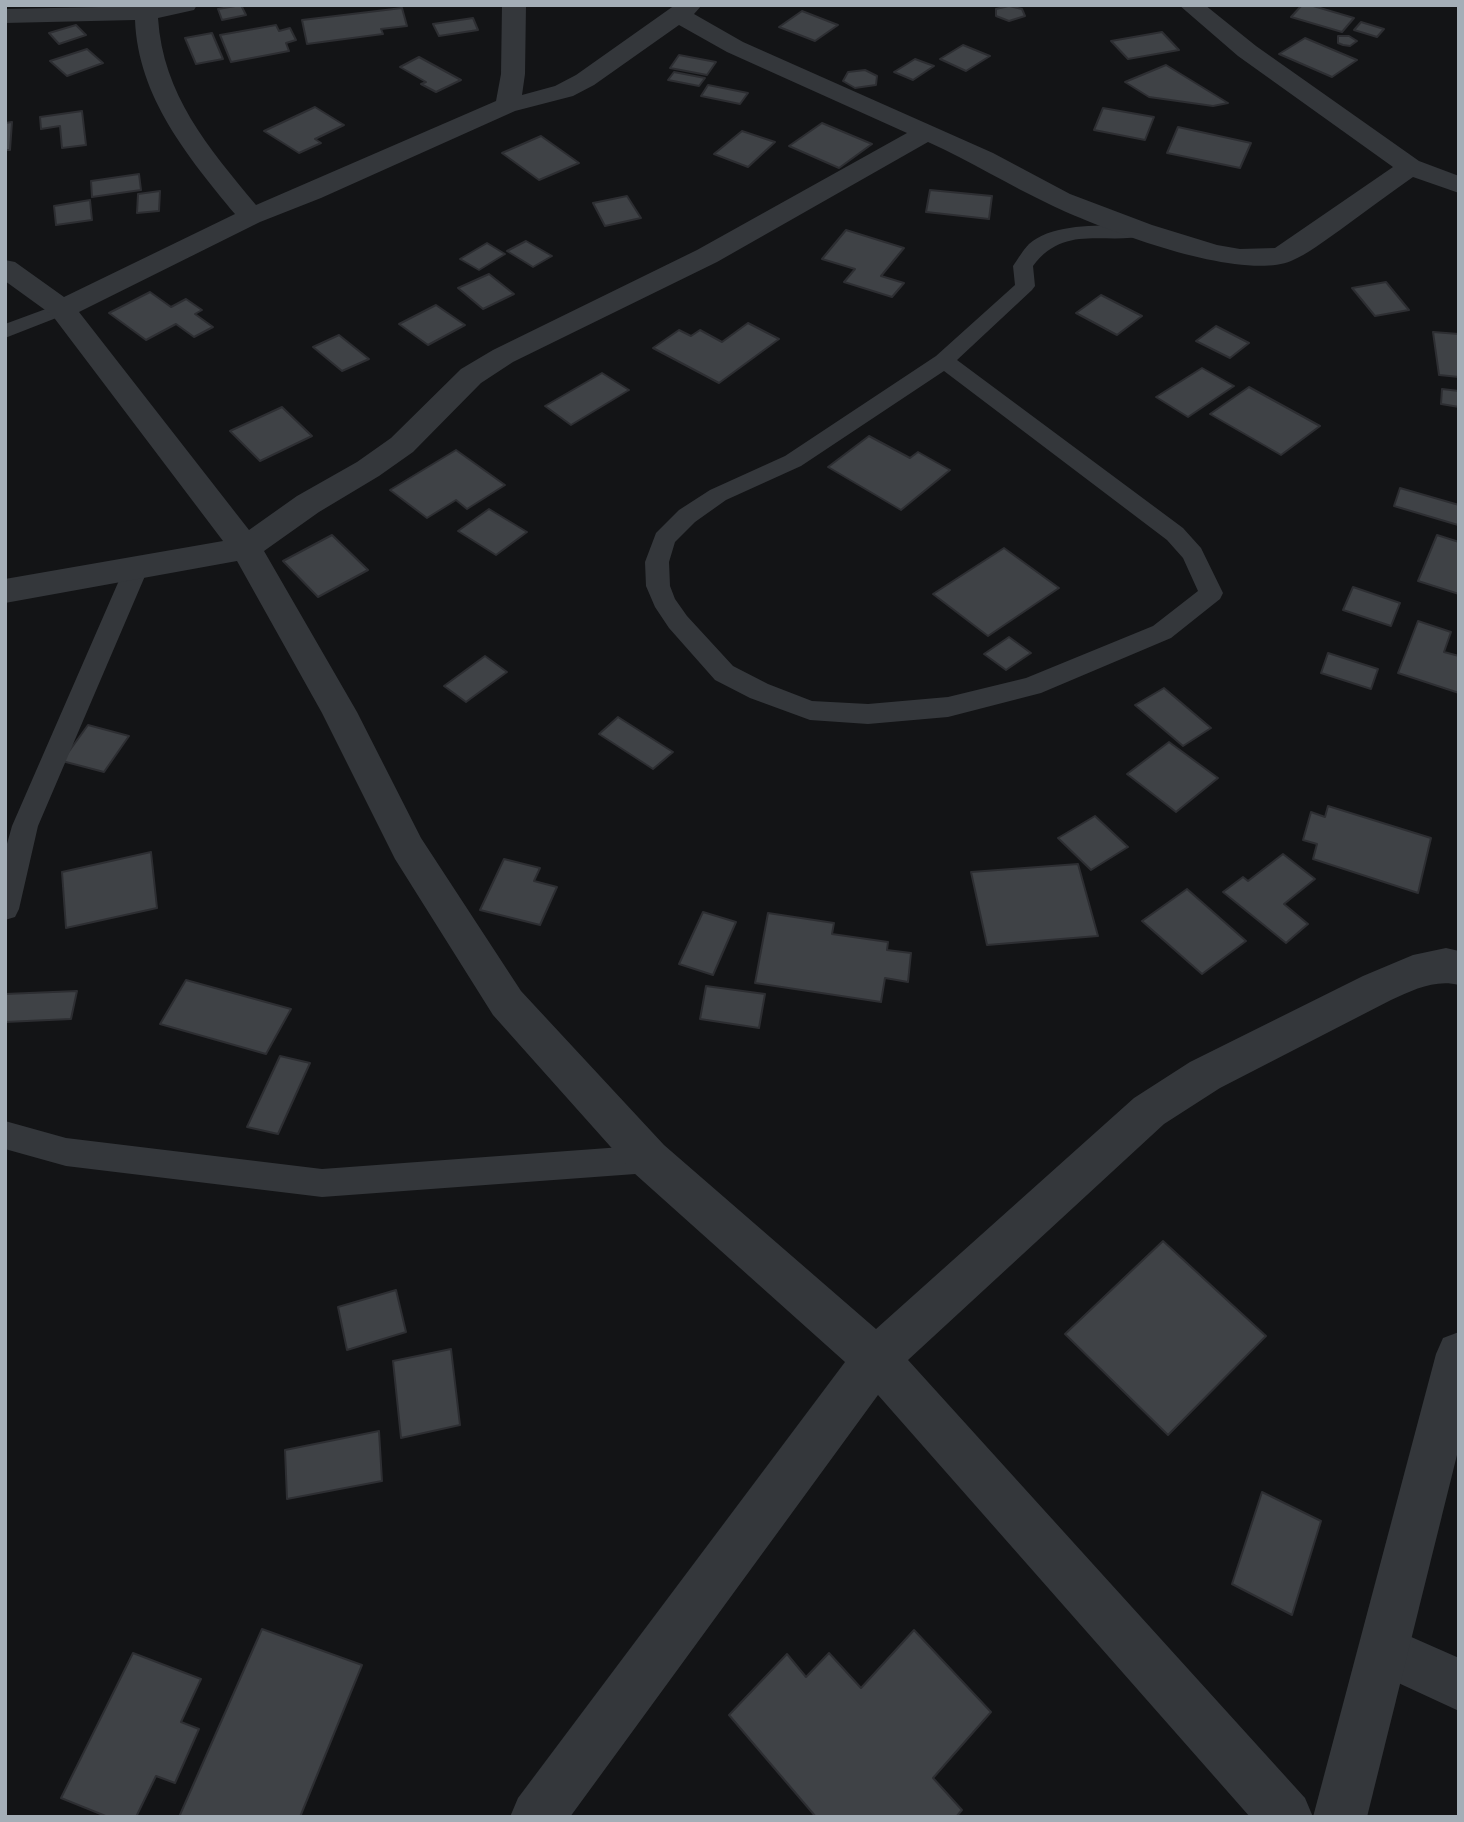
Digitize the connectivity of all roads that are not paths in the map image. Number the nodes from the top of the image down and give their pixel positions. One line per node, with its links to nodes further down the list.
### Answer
1 (186, 5): 5 (street)
2 (514, 5): 7 (street)
3 (1190, 5): 9 (street)
4 (685, 10): 7 (street); 8 (street)
5 (146, 13): 6 (street); 11 (street)
6 (5, 16)
7 (508, 105): 11 (street)
8 (928, 132): 12 (street); 17 (street)
9 (1410, 166): 10 (street); 12 (street)
10 (1459, 185)
11 (251, 216): 14 (street)
12 (1142, 231): 16 (lane)
13 (5, 268): 14 (street)
14 (62, 309): 15 (lane); 17 (street)
15 (5, 332)
16 (944, 361): 16 (lane)
17 (246, 548): 18 (street); 23 (street)
18 (136, 569): 19 (street); 20 (lane)
19 (5, 591)
20 (5, 909)
21 (1459, 968): 25 (street)
22 (5, 1135): 23 (lane)
23 (649, 1159): 25 (street)
24 (1459, 1354): 26 (street)
25 (876, 1359): 28 (street); 29 (street)
26 (1384, 1650): 27 (street); 30 (street)
27 (1459, 1685)
28 (537, 1817)
29 (1286, 1817)
30 (1340, 1817)

